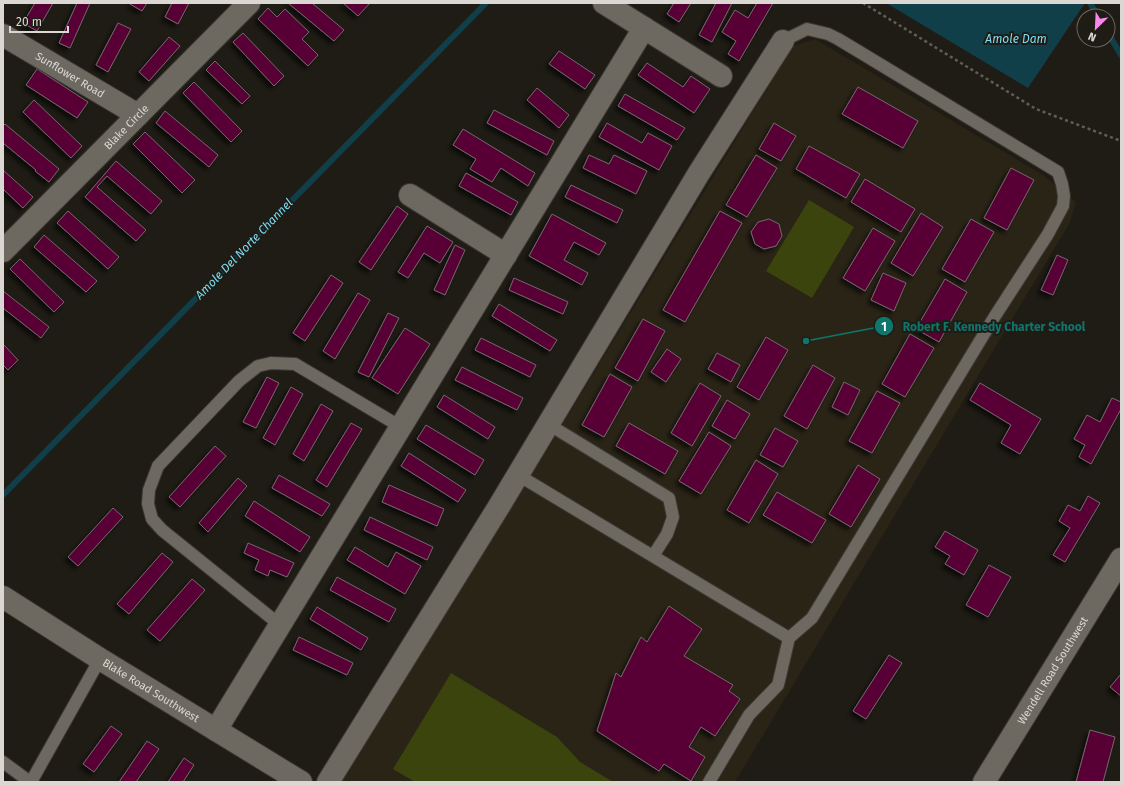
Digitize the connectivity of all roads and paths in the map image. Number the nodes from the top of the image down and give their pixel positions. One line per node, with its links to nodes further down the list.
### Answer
1 (249, 3): 8 (street, Blake Circle)
2 (604, 3): 4 (street)
3 (863, 3): 9 (path)
4 (644, 28): 7 (street); 12 (street)
5 (3, 35): 8 (street, Sunflower Road)
6 (783, 41): 13 (street); 20 (lane)
7 (721, 76)
8 (138, 115): 11 (street, Blake Circle)
9 (1121, 141)
10 (410, 195): 12 (street)
11 (3, 251)
12 (506, 255): 14 (street)
13 (548, 424): 15 (street); 16 (lane)
14 (401, 427): 19 (street); 19 (lane)
15 (518, 475): 16 (lane); 26 (street)
16 (653, 556): 20 (lane)
17 (1121, 559): 28 (street, Wendell Road Southwest)
18 (3, 597): 21 (street, Blake Road Southwest)
19 (280, 625): 22 (street)
20 (789, 638): 27 (lane)
21 (100, 660): 22 (street, Blake Road Southwest); 24 (lane)
22 (216, 730): 25 (street, Blake Road Southwest)
23 (3, 762): 24 (lane)
24 (30, 782)
25 (301, 782)
26 (328, 782)
27 (709, 782)
28 (984, 782)

